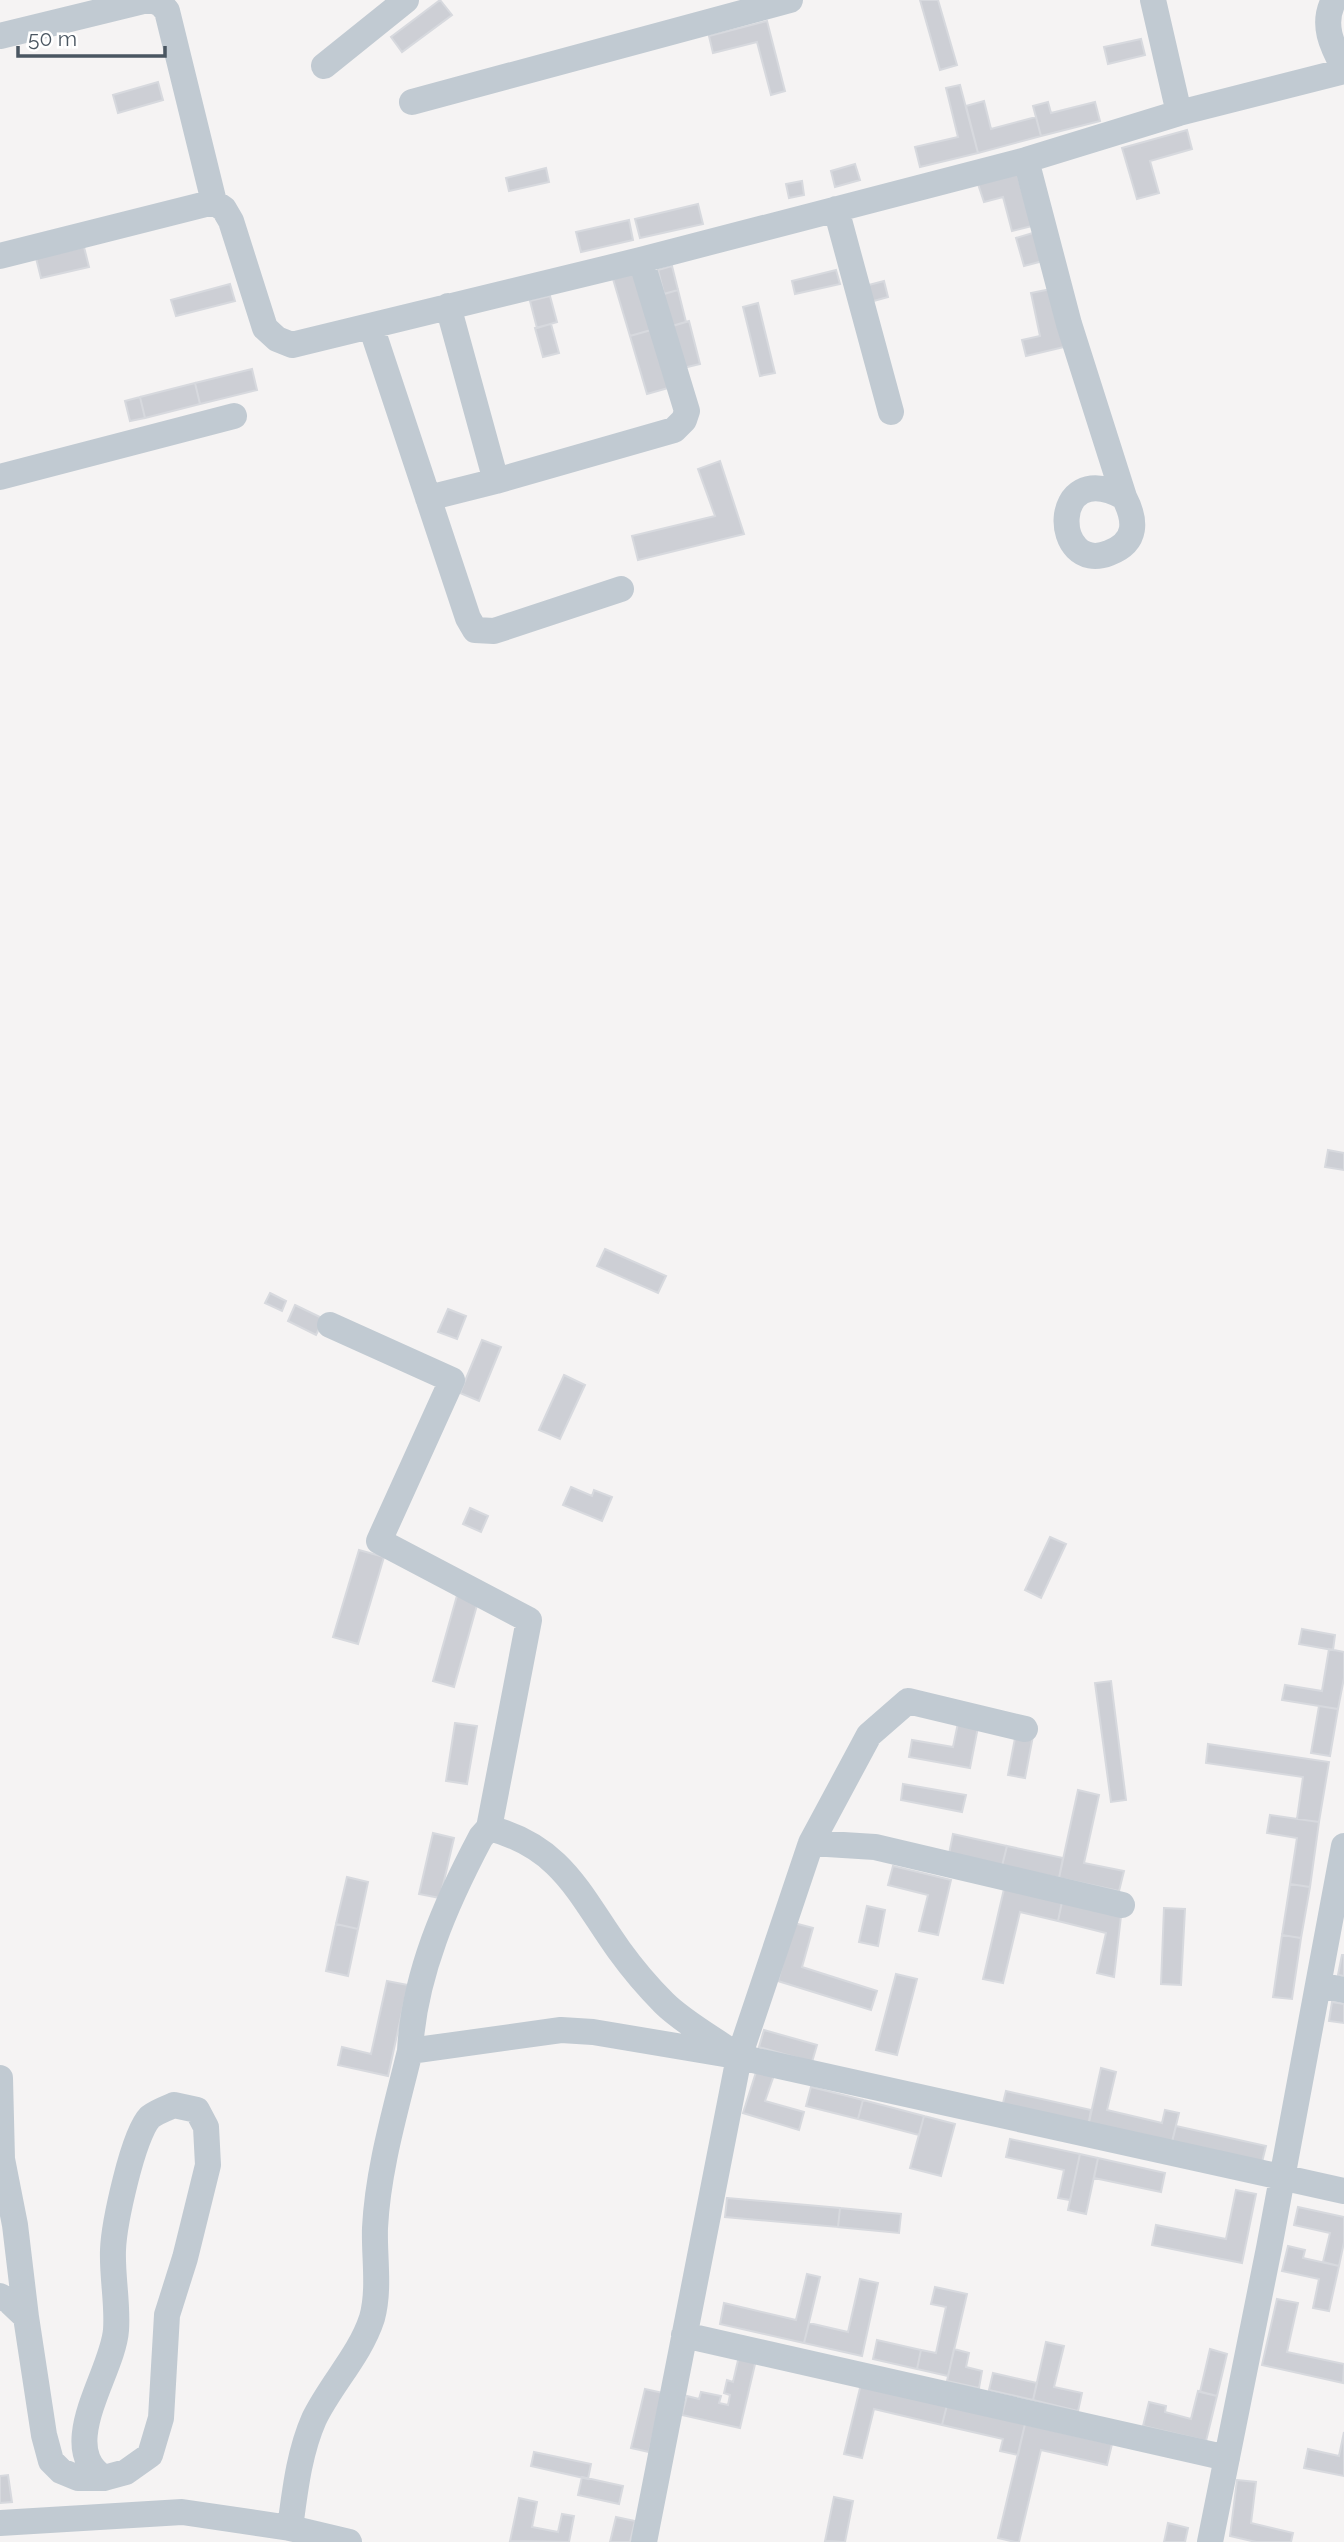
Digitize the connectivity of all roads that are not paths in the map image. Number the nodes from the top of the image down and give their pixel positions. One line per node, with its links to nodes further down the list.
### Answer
1 (149, 0): 6 (street); 12 (street)
2 (406, 0): 7 (street)
3 (790, 0): 9 (street)
4 (1153, 0): 10 (street)
5 (1334, 0): 8 (street)
6 (0, 36)
7 (324, 66)
8 (1344, 69): 10 (street)
9 (412, 102)
10 (1180, 113): 11 (street)
11 (1026, 160): 13 (street); 22 (street)
12 (214, 202): 14 (street); 17 (street)
13 (836, 209): 15 (street); 18 (street)
14 (0, 256)
15 (641, 260): 16 (street); 21 (street)
16 (448, 306): 17 (street); 21 (street)
17 (371, 326): 23 (street)
18 (891, 412)
19 (234, 415): 20 (street)
20 (0, 477)
21 (496, 481): 23 (street)
22 (1124, 497)
23 (428, 498): 24 (street)
24 (621, 589)
25 (330, 1325): 27 (street)
26 (1025, 1729): 28 (street)
27 (489, 1828): 33 (street); 34 (street)
28 (811, 1843): 30 (street); 34 (street)
29 (1344, 1846): 31 (street)
30 (1122, 1905)
31 (1318, 1985): 32 (street); 36 (street)
32 (1344, 1990)
33 (410, 2051): 34 (street); 44 (street)
34 (739, 2056): 36 (street); 40 (street)
35 (0, 2078): 39 (street)
36 (1282, 2177): 37 (street); 41 (street)
37 (1344, 2190)
38 (0, 2296): 39 (street)
39 (26, 2317): 42 (street)
40 (684, 2335): 41 (street); 46 (street)
41 (1227, 2458): 47 (street)
42 (104, 2478): 42 (street)
43 (0, 2523): 44 (street)
44 (290, 2528): 45 (street)
45 (349, 2542)
46 (644, 2542)
47 (1210, 2542)

